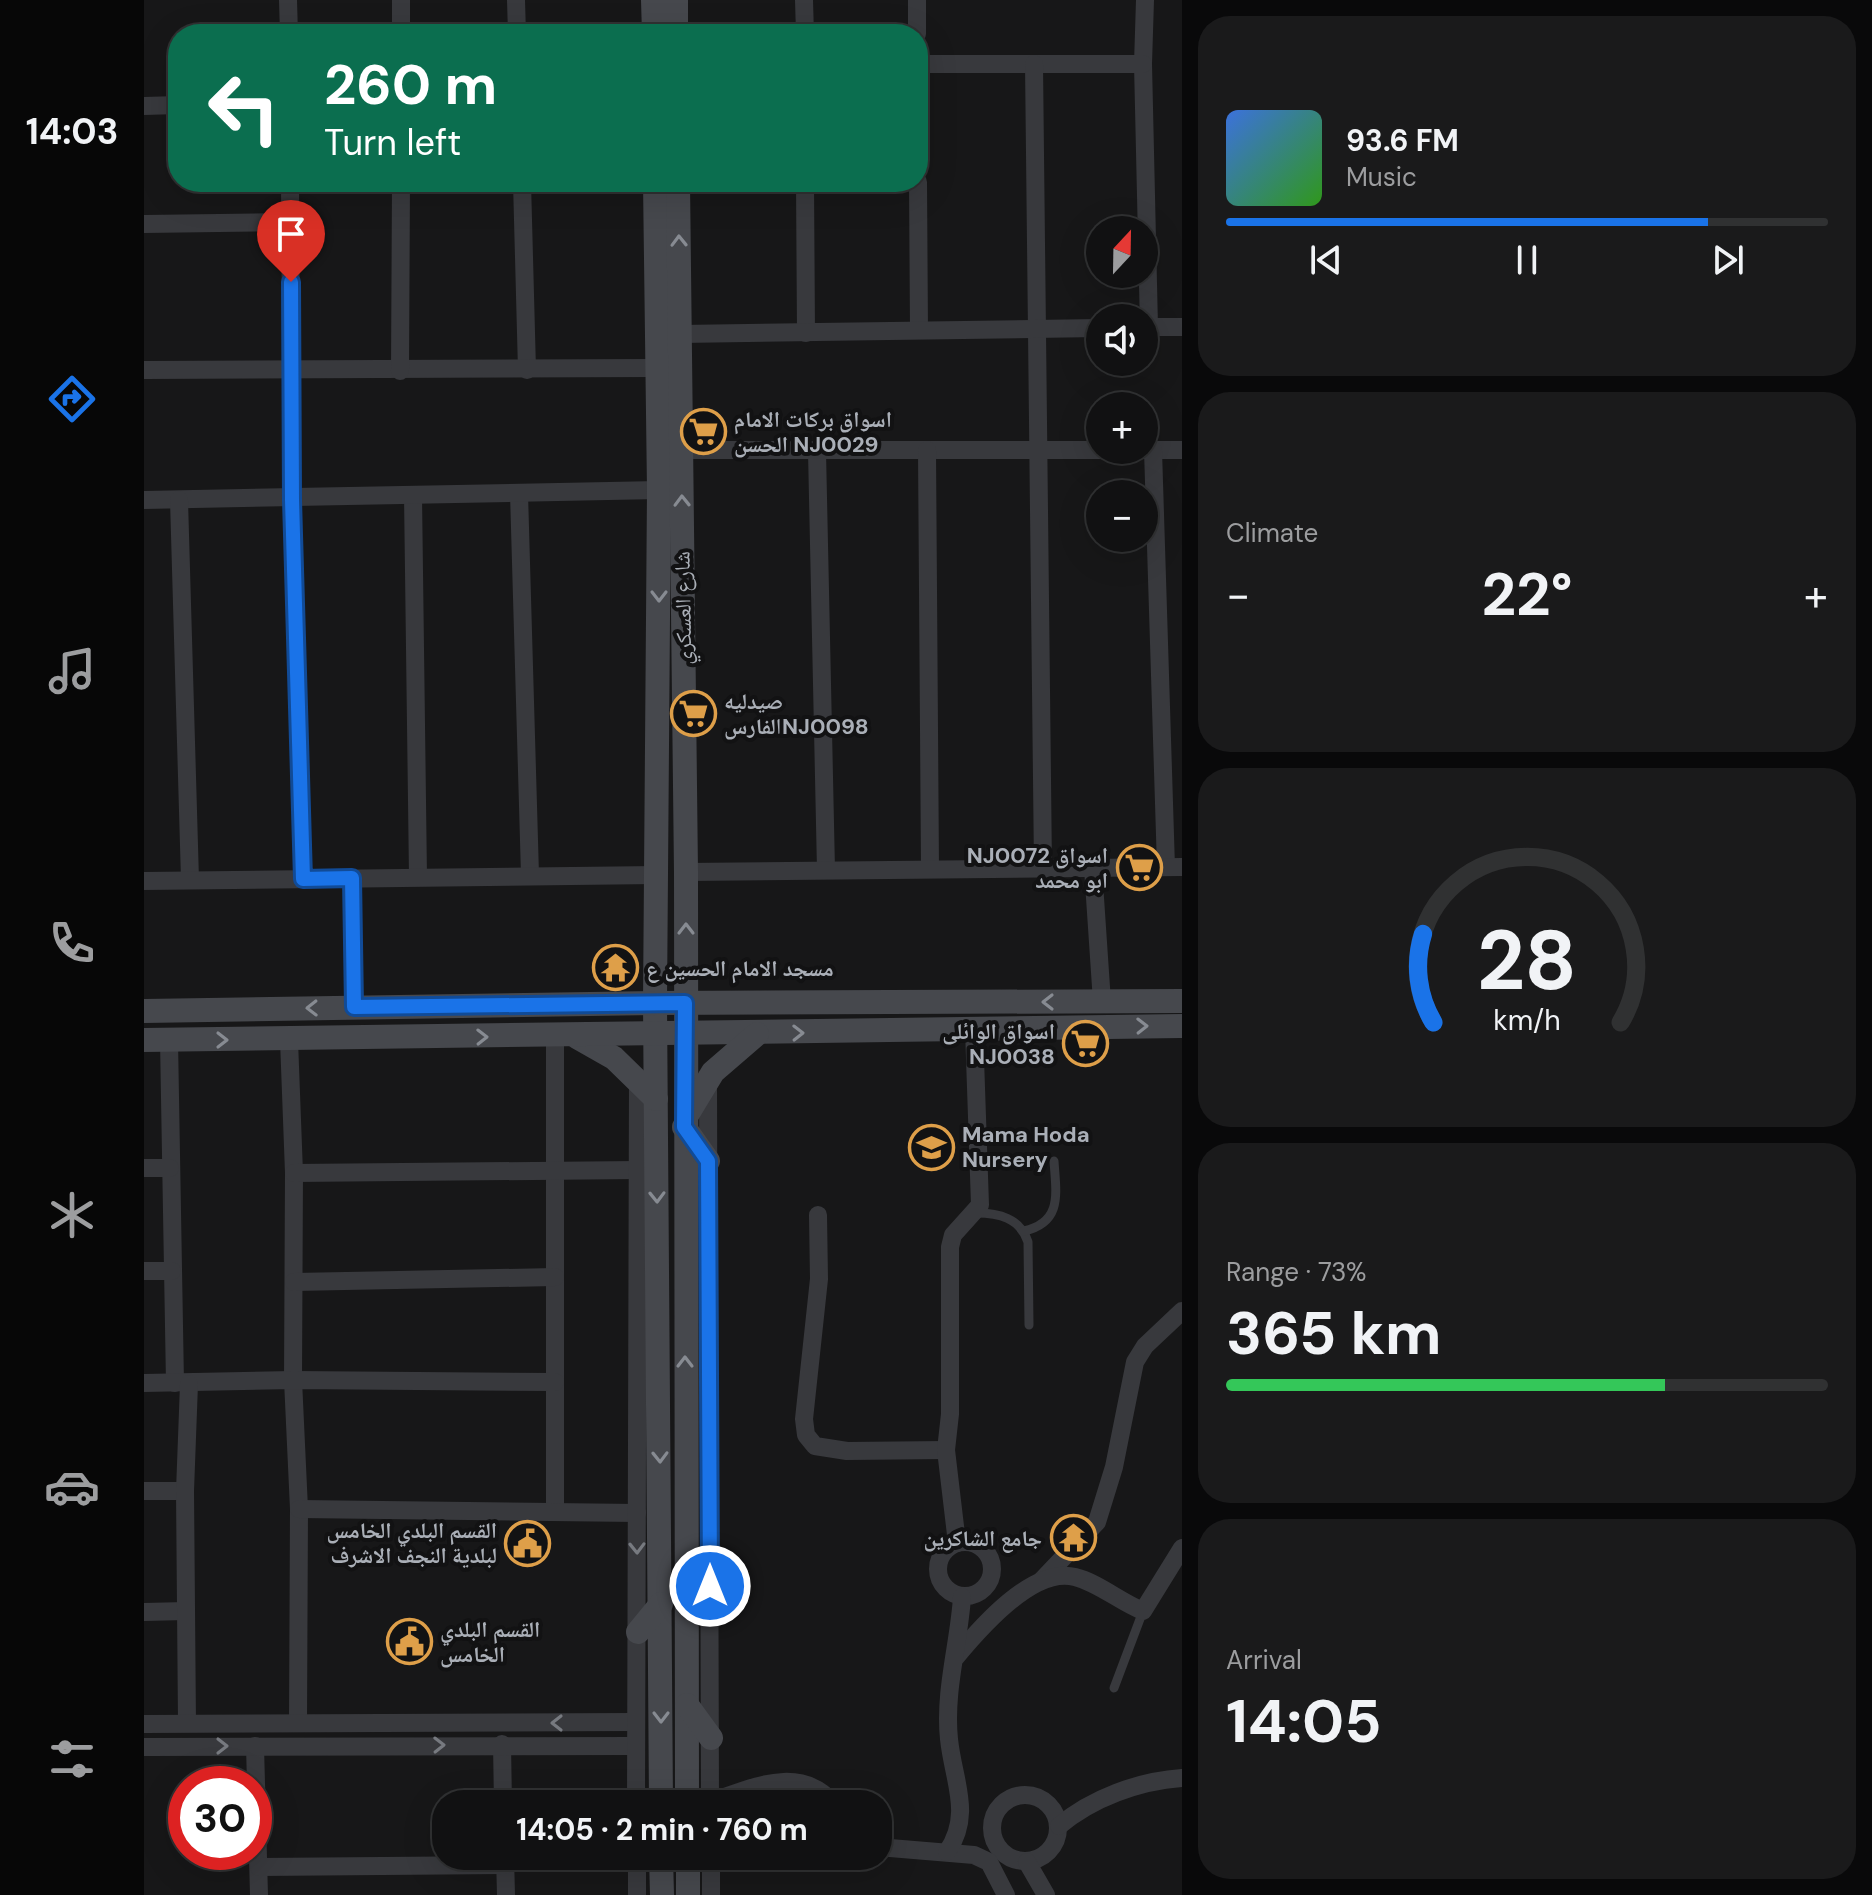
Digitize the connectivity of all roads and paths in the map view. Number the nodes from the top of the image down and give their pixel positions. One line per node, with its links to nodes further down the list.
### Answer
1 (288, 0): 9 (street)
2 (401, 0): 10 (street)
3 (516, 0): 11 (street)
4 (653, 0): 12 (main road)
5 (676, 0): 13 (main road)
6 (804, 0): 14 (street)
7 (917, 0): 15 (street)
8 (1145, 0): 18 (street)
9 (289, 24)
10 (401, 24)
11 (517, 24)
12 (654, 24)
13 (676, 24)
14 (805, 24)
15 (917, 24)
16 (928, 64): 17 (street)
17 (1034, 64): 18 (street); 33 (street)
18 (1143, 64): 30 (street)
19 (168, 105): 20 (street)
20 (144, 106)
21 (290, 192): 28 (street)
22 (401, 192): 41 (street)
23 (522, 192): 40 (street)
24 (655, 192): 38 (main road, شارع العسكري)
25 (678, 192): 37 (main road, شارع العسكري, one-way to 25)
26 (805, 192): 36 (street)
27 (918, 192): 35 (street)
28 (290, 222): 29 (street); 42 (street)
29 (144, 224)
30 (1146, 304)
31 (1158, 327): 32 (street)
32 (1182, 327)
33 (1038, 328): 34 (street); 35 (street); 45 (street)
34 (1086, 328)
35 (919, 330): 36 (street)
36 (806, 333): 37 (street)
37 (680, 334): 43 (main road, شارع العسكري)
38 (658, 368): 40 (street); 51 (main road, شارع العسكري)
39 (144, 370): 42 (street)
40 (527, 370): 41 (street)
41 (400, 371): 42 (street)
42 (292, 372): 56 (street)
43 (681, 450): 49 (street); 62 (main road, شارع العسكري, one-way to 43)
44 (927, 450): 45 (street); 49 (street); 60 (street)
45 (1041, 450): 46 (street); 58 (street)
46 (1086, 450)
47 (1158, 450): 48 (street)
48 (1182, 450)
49 (817, 451): 61 (street)
50 (1154, 464): 57 (street)
51 (659, 490): 52 (street); 64 (main road, شارع العسكري, one-way to 64)
52 (519, 493): 53 (street); 63 (street)
53 (413, 495): 56 (street); 65 (street)
54 (144, 500): 55 (street)
55 (179, 500): 56 (street); 68 (street)
56 (292, 500): 67 (street)
57 (1174, 867): 59 (street)
58 (1043, 868): 59 (street); 60 (street)
59 (1093, 868): 71 (street)
60 (930, 869): 61 (street)
61 (826, 870): 62 (street)
62 (686, 872): 73 (main road, شارع العسكري, one-way to 62)
63 (530, 875): 64 (street); 65 (street)
64 (657, 875): 72 (main road, شارع العسكري)
65 (418, 877): 66 (street)
66 (352, 878): 67 (street); 74 (street)
67 (303, 879): 68 (street)
68 (190, 880): 69 (street)
69 (144, 881)
70 (1182, 1001): 71 (main road)
71 (1102, 1002): 73 (main road, one-way to 73)
72 (655, 1003): 73 (main road); 74 (main road); 79 (main road, شارع العسكري)
73 (685, 1003): 80 (main road, شارع العسكري)
74 (354, 1007): 75 (main road, one-way to 75)
75 (144, 1011)
76 (1182, 1026): 77 (main road, one-way to 76)
77 (974, 1029): 78 (main road, one-way to 77); 96 (street)
78 (757, 1034): 80 (main road); 86 (main road)
79 (655, 1035): 80 (main road); 81 (main road); 87 (main road, شارع العسكري)
80 (685, 1035): 88 (main road, شارع العسكري)
81 (565, 1036): 84 (main road, one-way to 81); 85 (main road); 94 (street)
82 (144, 1040): 83 (main road)
83 (169, 1040): 84 (main road, one-way to 84); 93 (street)
84 (289, 1040): 95 (street)
85 (638, 1078): 87 (main road); 91 (street)
86 (708, 1079): 88 (main road); 89 (street)
87 (656, 1111): 91 (main road); 119 (main road, شارع العسكري, one-way to 119)
88 (684, 1124): 89 (main road); 126 (main road, شارع العسكري, one-way to 88)
89 (708, 1161): 131 (street)
90 (1054, 1161): 98 (lane)
91 (638, 1163): 94 (street); 114 (street)
92 (144, 1168): 93 (street)
93 (170, 1168): 100 (street)
94 (555, 1170): 95 (street); 101 (street)
95 (294, 1173): 102 (street)
96 (976, 1213): 98 (lane); 109 (street)
97 (818, 1215): 109 (street)
98 (1024, 1231): 104 (lane)
99 (144, 1271): 100 (street)
100 (172, 1271): 108 (street)
101 (555, 1277): 102 (street); 106 (street)
102 (294, 1282): 105 (street)
103 (1182, 1311): 117 (street)
104 (1029, 1325)
105 (293, 1380): 106 (street); 108 (street); 112 (street)
106 (555, 1382): 113 (street)
107 (144, 1383): 108 (street)
108 (182, 1383): 111 (street)
109 (946, 1450): 115 (street)
110 (144, 1491): 111 (street)
111 (185, 1491): 120 (street)
112 (299, 1509): 113 (street); 129 (street)
113 (555, 1512): 114 (street)
114 (637, 1513): 123 (street, one-way to 123)
115 (957, 1543): 118 (street); 118 (street)
116 (1182, 1548): 121 (street)
117 (1042, 1580): 121 (street); 124 (street)
118 (962, 1597): 124 (street)
119 (661, 1604): 123 (main road); 140 (main road, شارع العسكري, one-way to 140)
120 (186, 1611): 122 (street); 128 (street)
121 (1143, 1611): 125 (lane)
122 (144, 1612)
123 (638, 1632): 127 (street)
124 (956, 1657): 147 (street)
125 (1114, 1688)
126 (687, 1705): 131 (main road); 141 (main road, شارع العسكري)
127 (635, 1722): 129 (street, one-way to 129); 134 (street)
128 (187, 1723): 129 (street); 130 (street)
129 (298, 1723)
130 (144, 1724)
131 (711, 1738): 142 (street)
132 (502, 1744): 133 (street, one-way to 132); 134 (street); 138 (street)
133 (255, 1746): 135 (street, one-way to 133); 136 (street)
134 (635, 1746): 139 (street)
135 (144, 1747)
136 (256, 1766)
137 (1182, 1778): 145 (street)
138 (503, 1790)
139 (636, 1790)
140 (661, 1790)
141 (701, 1790)
142 (705, 1790)
143 (744, 1790): 144 (street)
144 (811, 1790)
145 (1059, 1826): 148 (street); 149 (street)
146 (892, 1848): 147 (street)
147 (947, 1852): 148 (street)
148 (994, 1855): 149 (street); 164 (street)
149 (1027, 1862): 165 (street)
150 (432, 1863): 151 (street)
151 (272, 1867)
152 (259, 1870): 158 (street)
153 (505, 1870): 159 (street)
154 (637, 1870): 160 (street)
155 (661, 1870): 161 (main road)
156 (688, 1870): 162 (main road)
157 (711, 1870): 163 (street)
158 (259, 1895)
159 (506, 1895)
160 (637, 1895)
161 (662, 1895)
162 (688, 1895)
163 (711, 1895)
164 (1006, 1895)
165 (1046, 1895)

